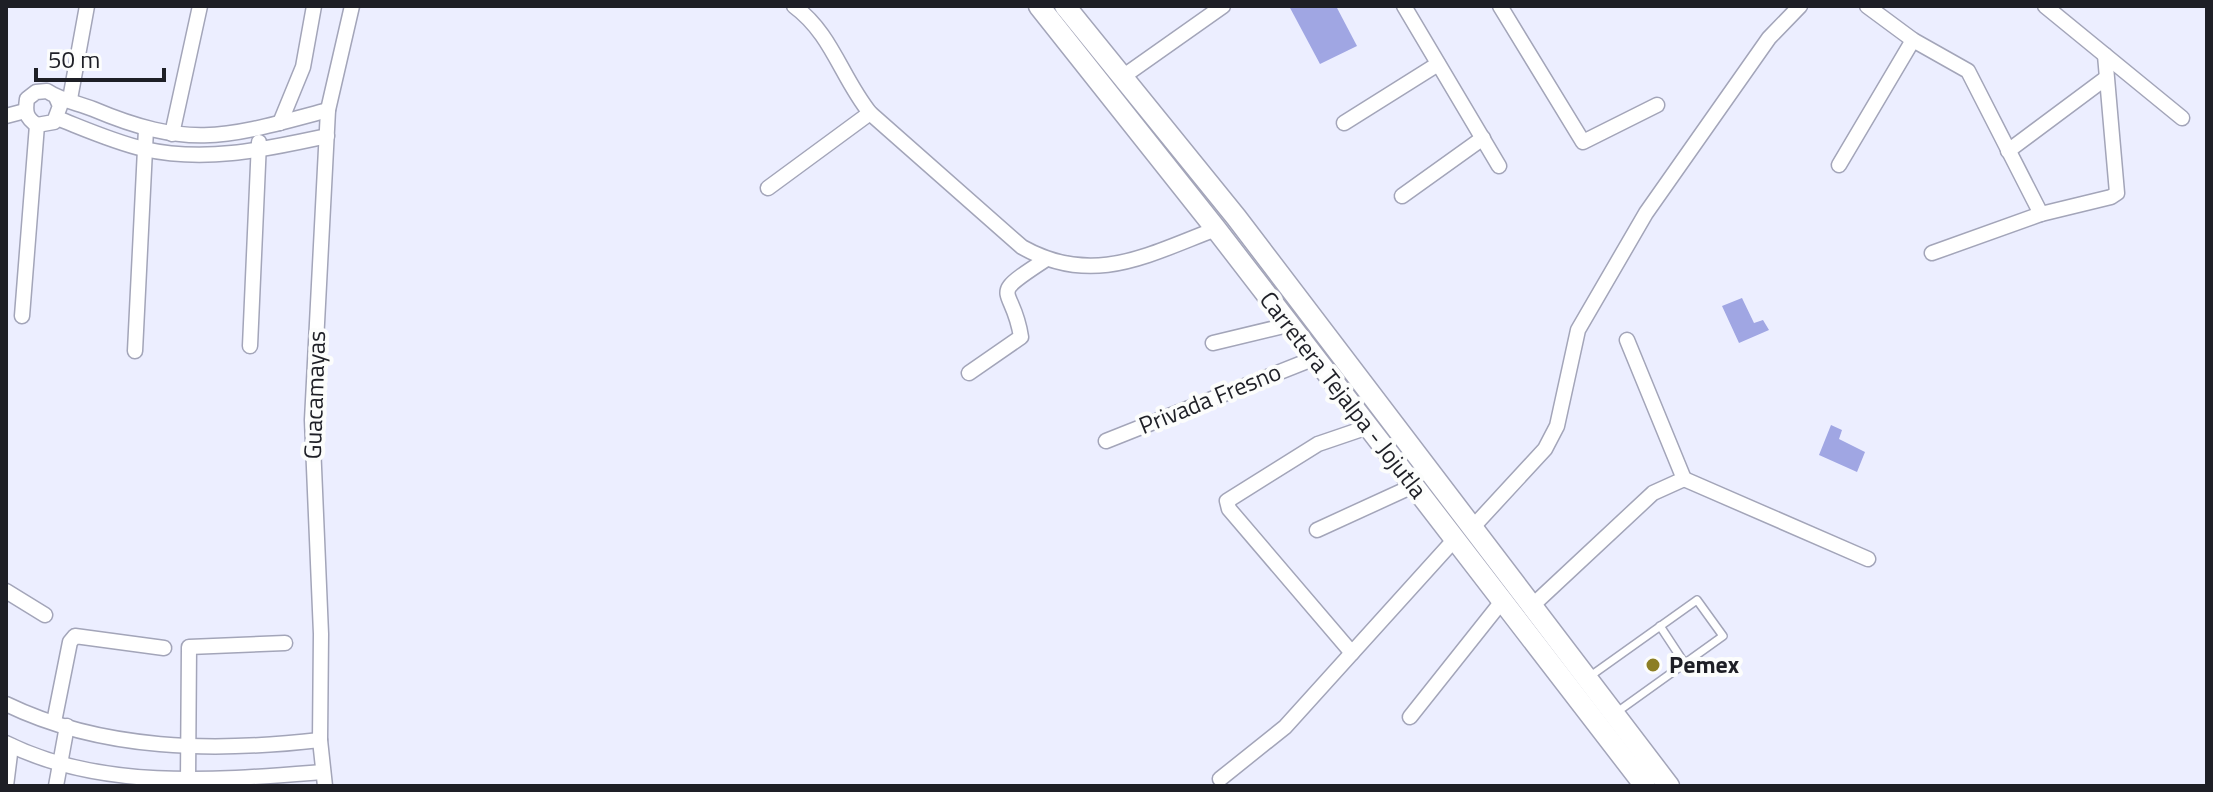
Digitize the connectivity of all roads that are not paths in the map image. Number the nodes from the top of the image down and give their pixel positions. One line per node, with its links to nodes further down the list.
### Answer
1 (87, 6): 19 (street)
2 (200, 6): 32 (street)
3 (314, 6): 27 (street)
4 (352, 6): 21 (street, Guacamayas)
5 (794, 6): 23 (street)
6 (1039, 6): 43 (main road, Carretera Tejalpa - Jojutla)
7 (1065, 6): 17 (main road, Carretera Tejalpa - Jojutla)
8 (1223, 6): 17 (street)
9 (1404, 6): 16 (street)
10 (1500, 6): 20 (street)
11 (1800, 6): 59 (street)
12 (1867, 6): 14 (street)
13 (2045, 6): 15 (street)
14 (1913, 40): 37 (street); 38 (street)
15 (2105, 55): 18 (street); 26 (street)
16 (1438, 64): 28 (street); 34 (street)
17 (1121, 78): 47 (main road, Carretera Tejalpa - Jojutla)
18 (2106, 78): 37 (street); 42 (street)
19 (63, 98): 22 (street); 25 (street); 30 (street)
20 (1657, 105)
21 (328, 110): 27 (street); 33 (street, Guacamayas)
22 (25, 111): 24 (street); 29 (street)
23 (870, 113): 40 (street); 45 (street)
24 (6, 116)
25 (57, 118): 29 (street); 35 (street)
26 (2182, 118)
27 (280, 123): 31 (street)
28 (1344, 123)
29 (37, 125): 46 (street)
30 (146, 129): 32 (street); 35 (street)
31 (261, 130): 32 (street); 36 (street)
32 (172, 134)
33 (327, 136): 36 (street); 77 (street, Guacamayas)
34 (1483, 138): 39 (street); 41 (street)
35 (145, 149): 36 (street); 52 (street)
36 (258, 151): 51 (street)
37 (2008, 151): 42 (street)
38 (1839, 165)
39 (1499, 166)
40 (768, 188)
41 (1402, 196)
42 (2041, 214): 44 (street)
43 (1216, 229): 45 (street); 48 (main road, Carretera Tejalpa - Jojutla)
44 (1932, 253)
45 (1045, 260): 54 (street)
46 (22, 316)
47 (1319, 325): 48 (main road); 59 (main road, Carretera Tejalpa - Jojutla)
48 (1294, 332): 50 (street); 53 (main road, Carretera Tejalpa - Jojutla)
49 (1627, 340): 57 (street)
50 (1213, 343)
51 (250, 346)
52 (135, 351)
53 (1315, 358): 55 (main road, Carretera Tejalpa - Jojutla); 56 (street, Privada Fresno)
54 (969, 373)
55 (1368, 427): 58 (main road, Carretera Tejalpa - Jojutla); 70 (street)
56 (1106, 441)
57 (1684, 479): 62 (street); 65 (street)
58 (1413, 486): 60 (street); 61 (main road, Carretera Tejalpa - Jojutla)
59 (1473, 527): 65 (main road, Carretera Tejalpa - Jojutla)
60 (1317, 530)
61 (1455, 539): 64 (main road, Carretera Tejalpa - Jojutla); 70 (street)
62 (1868, 559)
63 (6, 591): 66 (street)
64 (1503, 600): 75 (street); 88 (main road, Carretera Tejalpa - Jojutla)
65 (1533, 605): 72 (main road, Carretera Tejalpa - Jojutla)
66 (45, 615)
67 (1660, 626): 71 (lane); 71 (lane); 72 (lane)
68 (285, 643): 79 (street)
69 (164, 648): 76 (street)
70 (1352, 653): 82 (street)
71 (1685, 664): 74 (lane)
72 (1588, 677): 74 (main road, Carretera Tejalpa - Jojutla)
73 (6, 704): 76 (street)
74 (1615, 713): 89 (main road, Carretera Tejalpa - Jojutla)
75 (1410, 717)
76 (60, 724): 79 (street); 80 (street)
77 (320, 740): 79 (street); 81 (street, Guacamayas)
78 (9, 745): 80 (street); 86 (street)
79 (191, 748): 83 (street)
80 (59, 762): 84 (street); 87 (street)
81 (324, 779): 85 (street)
82 (1220, 779)
83 (188, 781): 84 (street); 85 (street)
84 (147, 782)
85 (241, 783)
86 (6, 786)
87 (56, 786)
88 (1645, 786)
89 (1669, 786)

